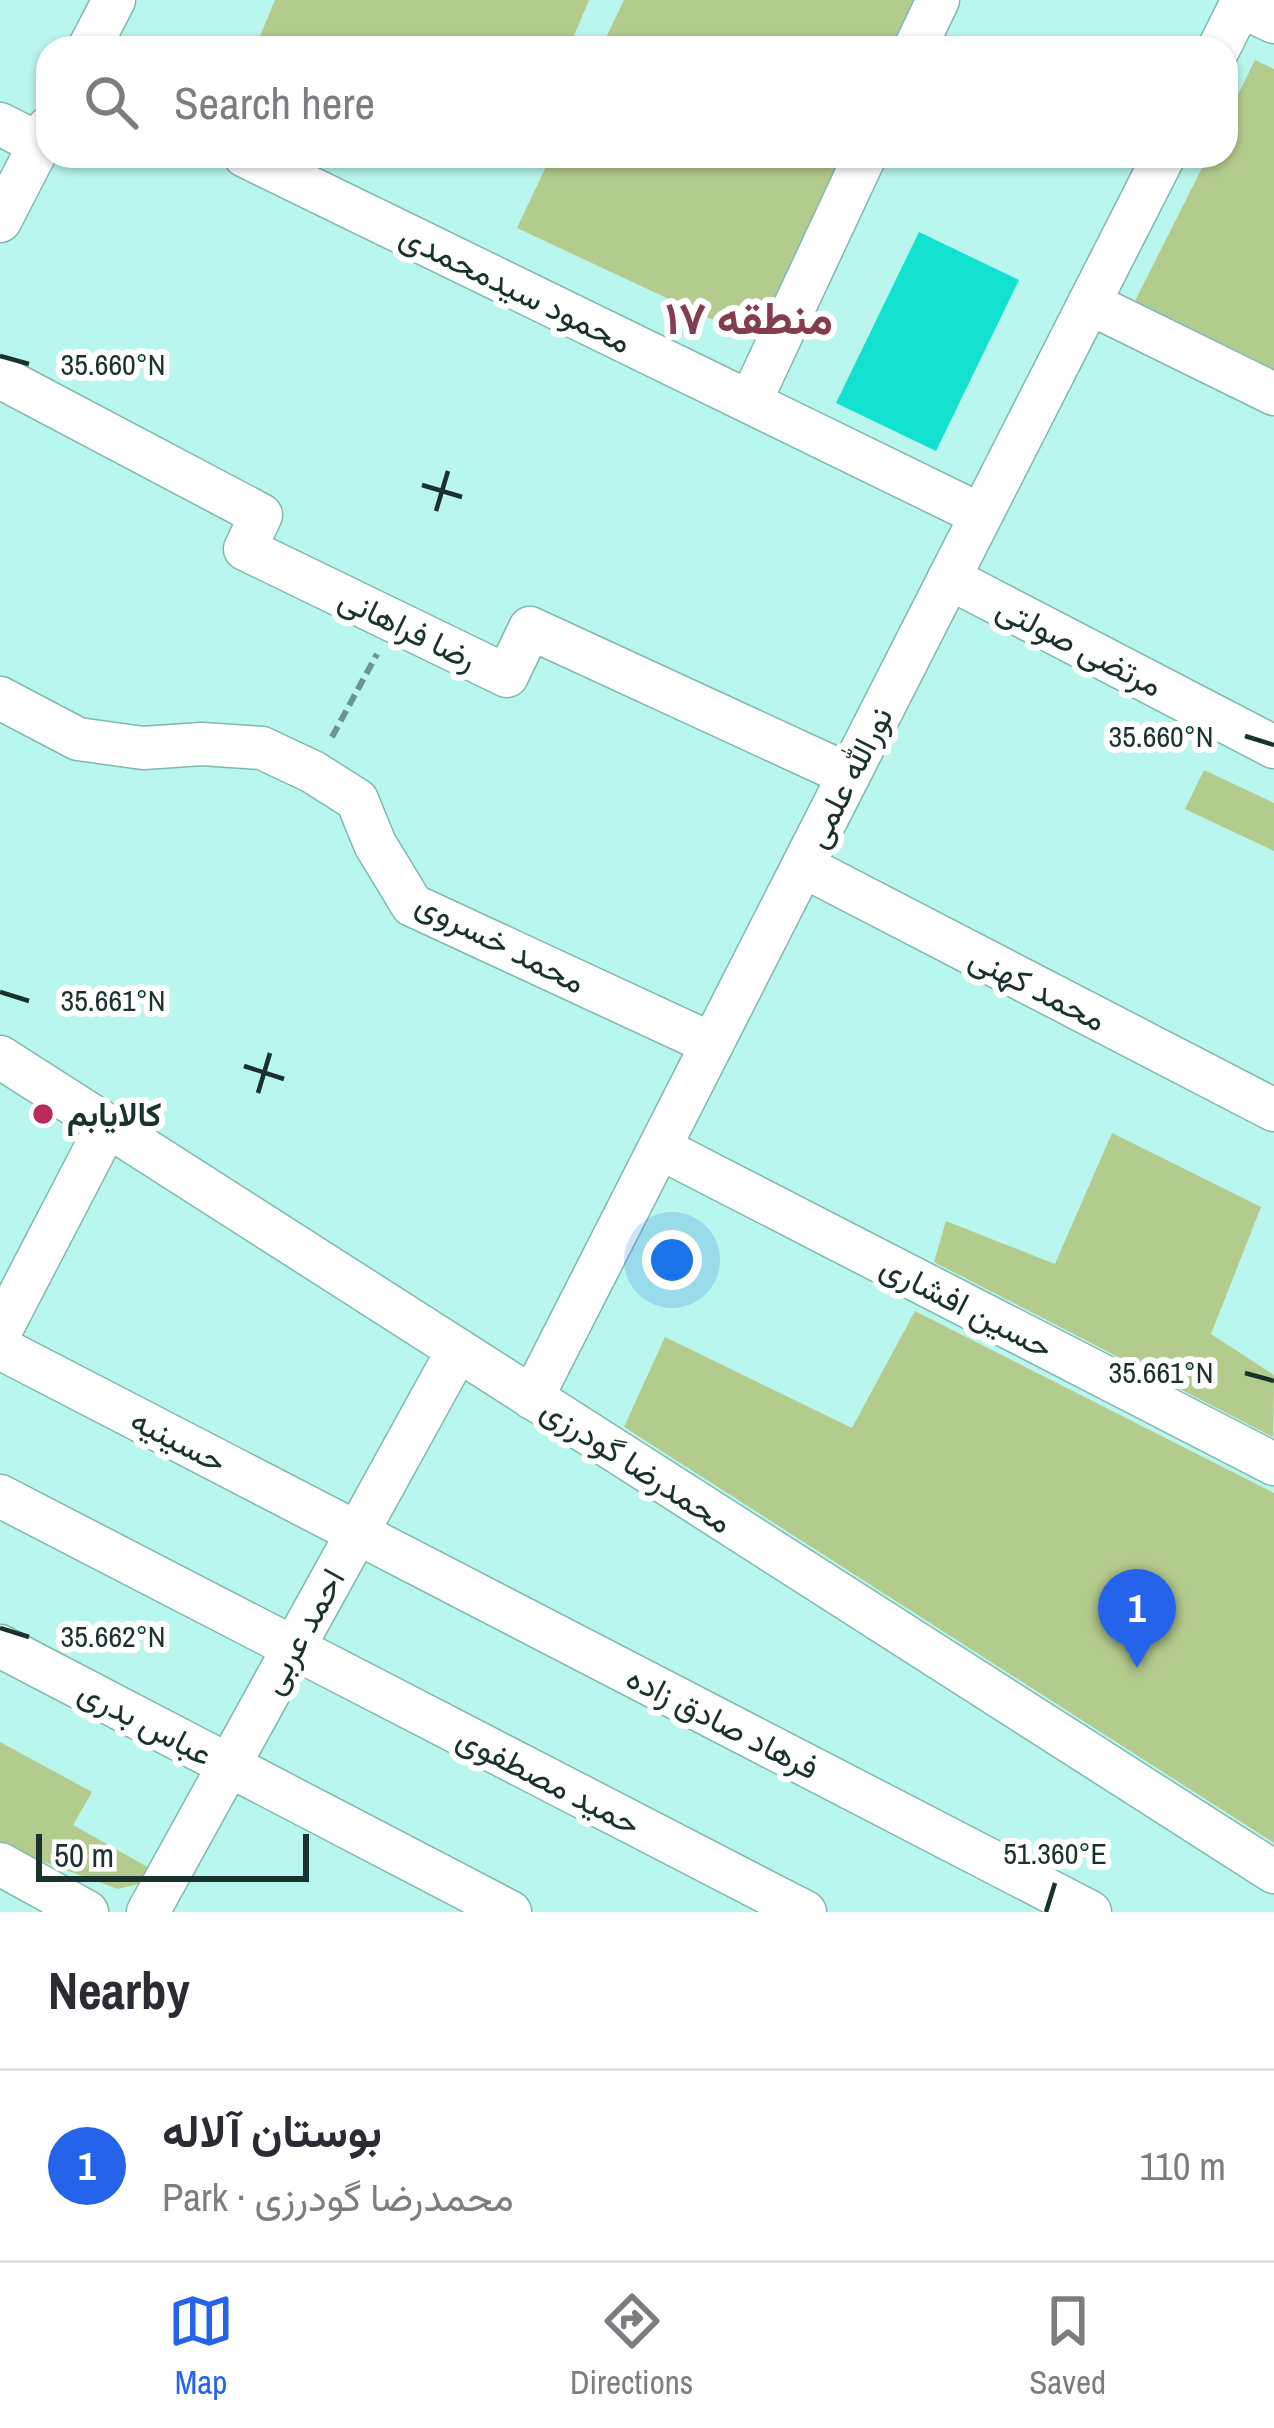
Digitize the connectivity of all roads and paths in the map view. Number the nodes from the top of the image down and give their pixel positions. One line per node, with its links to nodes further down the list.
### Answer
1 (114, 0): 4 (street)
2 (938, 0): 5 (street)
3 (1253, 9): 6 (street)
4 (95, 36)
5 (921, 36)
6 (1229, 36)
7 (0, 124): 8 (street)
8 (36, 134)
9 (36, 151): 13 (street)
10 (270, 168): 17 (street, محمود سیدمحمدی)
11 (859, 168): 17 (street)
12 (1158, 168): 14 (street, نورالله علمی)
13 (0, 221)
14 (1089, 303): 16 (street); 18 (street, نورالله علمی)
15 (0, 377): 20 (street, رضا فراهانی)
16 (1274, 394)
17 (750, 402): 18 (street, محمود سیدمحمدی)
18 (981, 515): 19 (street, نورالله علمی)
19 (949, 578): 22 (street, مرتضی صولتی); 24 (street, نورالله علمی)
20 (395, 621): 23 (path); 24 (street, رضا فراهانی)
21 (0, 698): 23 (street, محمد خسروی)
22 (1274, 747)
23 (313, 772): 26 (street, محمد خسروی)
24 (849, 776): 25 (street, نورالله علمی)
25 (803, 866): 26 (street, نورالله علمی); 28 (street, محمد کهنی)
26 (712, 1044): 30 (street, نورالله علمی)
27 (0, 1057): 29 (street, محمدرضا گودرزی)
28 (1274, 1110)
29 (107, 1126): 31 (street); 33 (street, محمدرضا گودرزی)
30 (660, 1148): 34 (street, نورالله علمی); 35 (street, حسین افشاری)
31 (0, 1332)
32 (0, 1348): 37 (street, حسینیه)
33 (458, 1350): 34 (street, محمدرضا گودرزی); 37 (street, احمد عربی)
34 (532, 1398): 42 (street, محمدرضا گودرزی)
35 (1274, 1463)
36 (0, 1496): 39 (street, حمید مصطفوی)
37 (357, 1532): 39 (street, احمد عربی); 47 (street, فرهاد صادق زاده)
38 (0, 1646): 40 (street, عباس بدری)
39 (293, 1647): 40 (street, احمد عربی); 46 (street, حمید مصطفوی)
40 (227, 1765): 44 (street, احمد عربی); 45 (street, عباس بدری)
41 (0, 1864): 43 (street)
42 (1274, 1872)
43 (87, 1912)
44 (148, 1912)
45 (510, 1912)
46 (806, 1912)
47 (1090, 1912)

